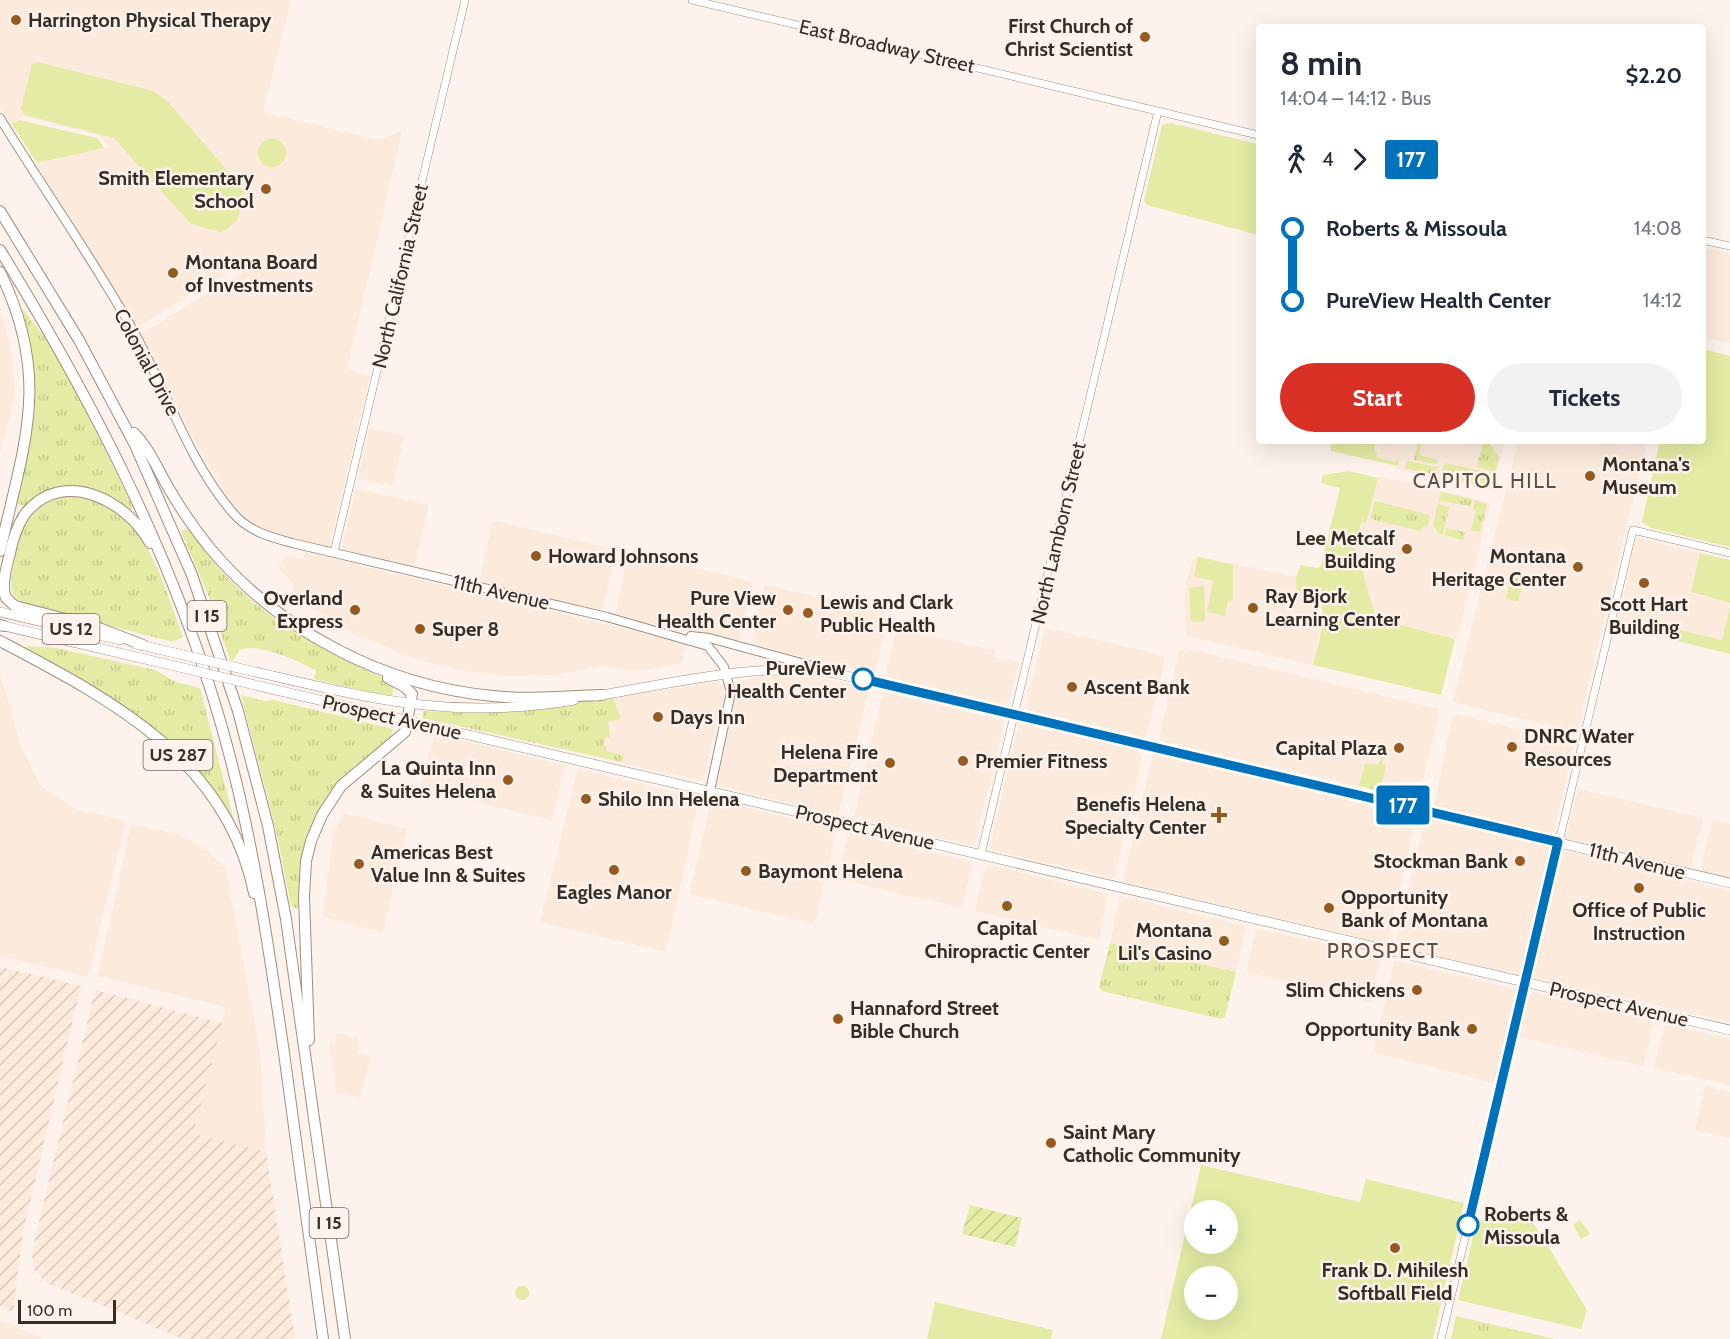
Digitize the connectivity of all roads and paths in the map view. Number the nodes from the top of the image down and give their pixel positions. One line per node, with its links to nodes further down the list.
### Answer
1 (465, 0): 13 (street, North California Street)
2 (692, 0): 3 (street, East Broadway Street)
3 (1158, 111): 5 (street, East Broadway Street); 26 (street, North Lamborn Street)
4 (0, 118): 13 (main road, Colonial Drive)
5 (1256, 135)
6 (0, 211): 11 (highway, I 15)
7 (1706, 241): 8 (street)
8 (1730, 246)
9 (0, 250): 16 (highway, I 15)
10 (0, 272): 12 (highway)
11 (125, 423): 18 (highway); 35 (highway, I 15)
12 (0, 551)
13 (334, 552): 19 (main road, 11th Avenue)
14 (1730, 553): 29 (street)
15 (0, 612): 21 (highway, Prospect Avenue / US 12)
16 (185, 614): 21 (highway); 32 (highway, I 15)
17 (1, 625): 27 (highway, Prospect Avenue, bridge)
18 (303, 631): 24 (highway); 25 (highway)
19 (668, 633): 22 (main road, 11th Avenue); 23 (main road, 11th Avenue)
20 (0, 641): 32 (highway, US 287)
21 (142, 645): 25 (highway, Prospect Avenue, bridge)
22 (727, 675): 23 (highway, Prospect Avenue); 24 (highway, Prospect Avenue); 28 (main road)
23 (848, 676): 26 (highway, 11th Avenue)
24 (602, 695): 25 (highway, Prospect Avenue)
25 (411, 705): 27 (highway)
26 (1015, 714): 29 (highway, 11th Avenue); 30 (street, North Lamborn Street)
27 (407, 721): 28 (highway, Prospect Avenue); 35 (highway)
28 (710, 791): 30 (highway, Prospect Avenue)
29 (1558, 842): 31 (highway, 11th Avenue); 33 (street)
30 (981, 854): 33 (highway, Prospect Avenue)
31 (1730, 883)
32 (268, 943): 36 (highway, I 15)
33 (1525, 982): 34 (highway, Prospect Avenue); 38 (street)
34 (1730, 1030)
35 (306, 1061): 37 (highway, I 15)
36 (323, 1339)
37 (345, 1339)
38 (1441, 1339)

